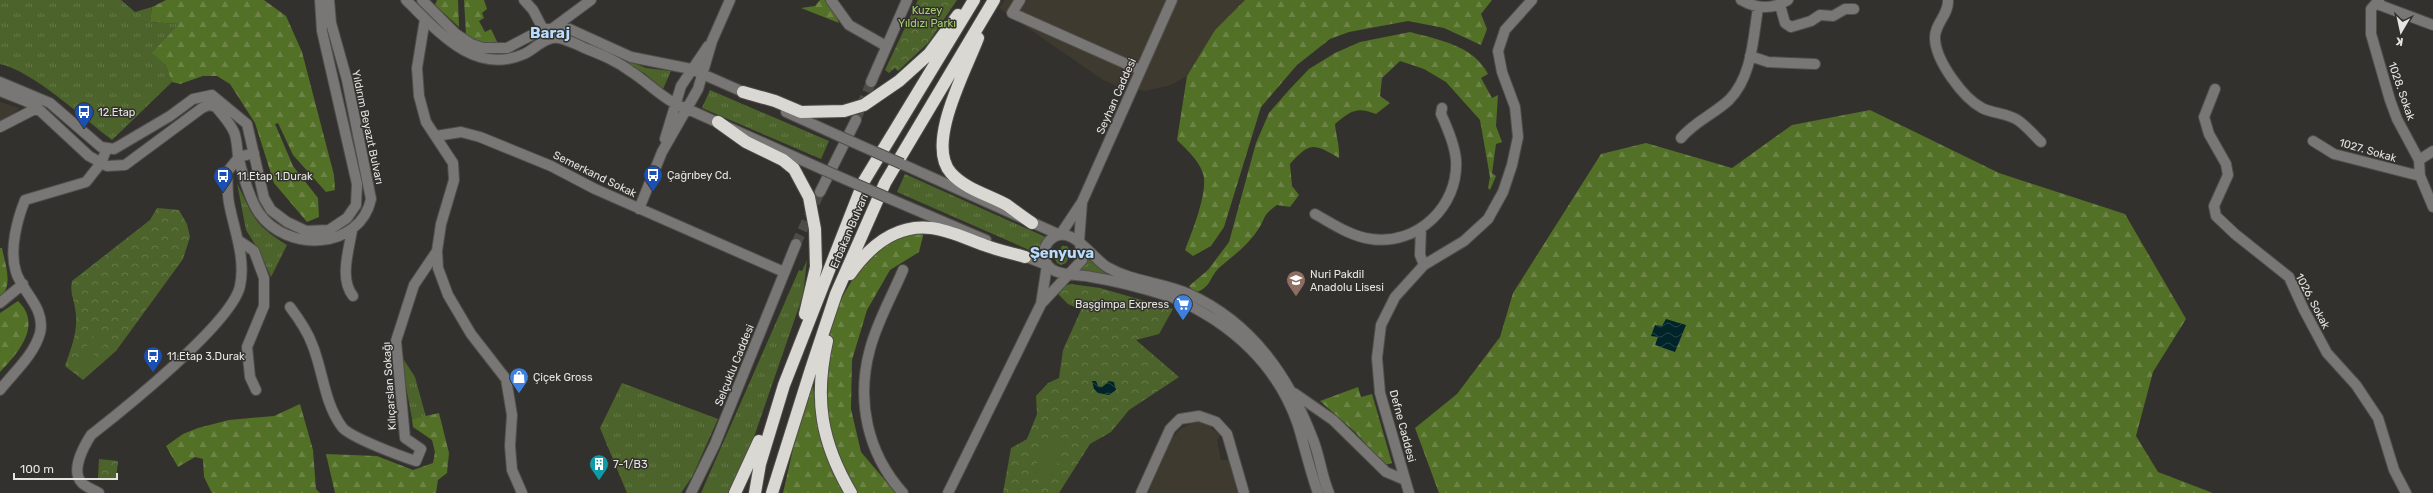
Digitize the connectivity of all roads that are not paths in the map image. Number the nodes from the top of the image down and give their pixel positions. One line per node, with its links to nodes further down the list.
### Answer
1 (320, 0): 52 (street, Yıldırım Beyazıt Bulvarı)
2 (330, 0): 64 (street, Yıldırım Beyazıt Bulvarı)
3 (406, 0): 22 (street)
4 (524, 0): 24 (street)
5 (591, 0): 24 (street)
6 (730, 0): 26 (street)
7 (831, 0): 27 (street)
8 (906, 0): 27 (street)
9 (969, 0): 37 (highway)
10 (974, 0): 82 (highway, Erbakan Bulvarı)
11 (995, 0): 62 (highway); 77 (highway, Erbakan Bulvarı)
12 (1020, 0): 31 (street)
13 (1172, 0): 31 (street, Seyhan Caddesi)
14 (1532, 0): 72 (street, Defne Caddesi)
15 (1741, 0): 20 (street)
16 (1948, 0): 48 (street)
17 (426, 2): 24 (street)
18 (1784, 2): 20 (street); 21 (street)
19 (2378, 2): 23 (street); 54 (street, 1028. Sokak)
20 (1758, 8): 28 (street)
21 (1854, 9)
22 (425, 19): 25 (street); 45 (street)
23 (2433, 24)
24 (548, 29): 25 (street); 30 (street)
25 (557, 38): 38 (street)
26 (712, 41): 30 (street); 32 (street)
27 (886, 46): 34 (street)
28 (1750, 56): 29 (street); 46 (street)
29 (1815, 64)
30 (691, 69): 32 (street); 38 (street)
31 (1140, 70): 58 (street, Seyhan Caddesi)
32 (702, 73): 37 (street); 40 (street)
33 (0, 82): 49 (street)
34 (871, 82)
35 (2215, 89): 101 (street, 1026. Sokak)
36 (0, 92): 39 (street, Yıldırım Beyazıt Bulvarı)
37 (743, 92): 62 (street, bridge)
38 (674, 103): 40 (street); 51 (street)
39 (37, 108): 44 (street); 55 (street, Yıldırım Beyazıt Bulvarı)
40 (687, 108): 43 (street); 51 (street)
41 (1442, 108): 63 (street)
42 (856, 120): 57 (street)
43 (718, 122): 70 (street, bridge); 82 (highway)
44 (0, 127)
45 (436, 136): 60 (street, Semerkand Sokak); 69 (street)
46 (1681, 138)
47 (2313, 141): 56 (street, 1027. Sokak)
48 (2041, 142)
49 (107, 148): 52 (street, Yıldırım Beyazıt Bulvarı); 55 (street)
50 (2433, 151): 54 (street)
51 (662, 152): 60 (street)
52 (254, 153): 53 (street)
53 (239, 156): 55 (street, Yıldırım Beyazıt Bulvarı); 64 (street, Yıldırım Beyazıt Bulvarı); 66 (street)
54 (2419, 160): 56 (street, 1028. Sokak)
55 (101, 163): 76 (street)
56 (2420, 176): 59 (street, 1028. Sokak)
57 (820, 192)
58 (1082, 202): 65 (street); 67 (street)
59 (2433, 207)
60 (639, 209): 74 (street, Semerkand Sokak)
61 (1315, 214): 63 (street)
62 (1032, 223): 65 (street)
63 (1421, 228): 72 (street)
64 (352, 230): 78 (street)
65 (1060, 235): 67 (street); 71 (street)
66 (238, 240): 84 (street); 87 (street)
67 (1079, 242): 75 (street); 85 (street)
68 (796, 244): 74 (street, Selçuklu Caddesi)
69 (437, 250): 81 (street, Kılıçarslan Sokağı); 88 (street)
70 (1025, 257): 71 (street); 77 (highway)
71 (1047, 265): 75 (street); 80 (street)
72 (1424, 265): 86 (street, Defne Caddesi)
73 (903, 270): 94 (street)
74 (784, 272): 89 (street, Selçuklu Caddesi)
75 (1068, 272): 80 (street); 98 (street)
76 (23, 284): 79 (street); 83 (street)
77 (836, 294): 92 (highway, Erbakan Bulvarı); 93 (highway)
78 (353, 296)
79 (0, 303)
80 (1041, 304): 95 (street)
81 (290, 307)
82 (784, 385): 90 (highway); 91 (highway, Erbakan Bulvarı)
83 (0, 390)
84 (256, 390)
85 (1292, 392): 86 (street); 99 (street)
86 (1405, 480): 100 (street, Defne Caddesi)
87 (99, 493)
88 (522, 493)
89 (691, 493)
90 (735, 493)
91 (755, 493)
92 (772, 493)
93 (851, 493)
94 (903, 493)
95 (948, 493)
96 (1141, 493): 97 (street)
97 (1244, 493)
98 (1318, 493)
99 (1329, 493)
100 (1409, 493)
101 (2406, 493)

